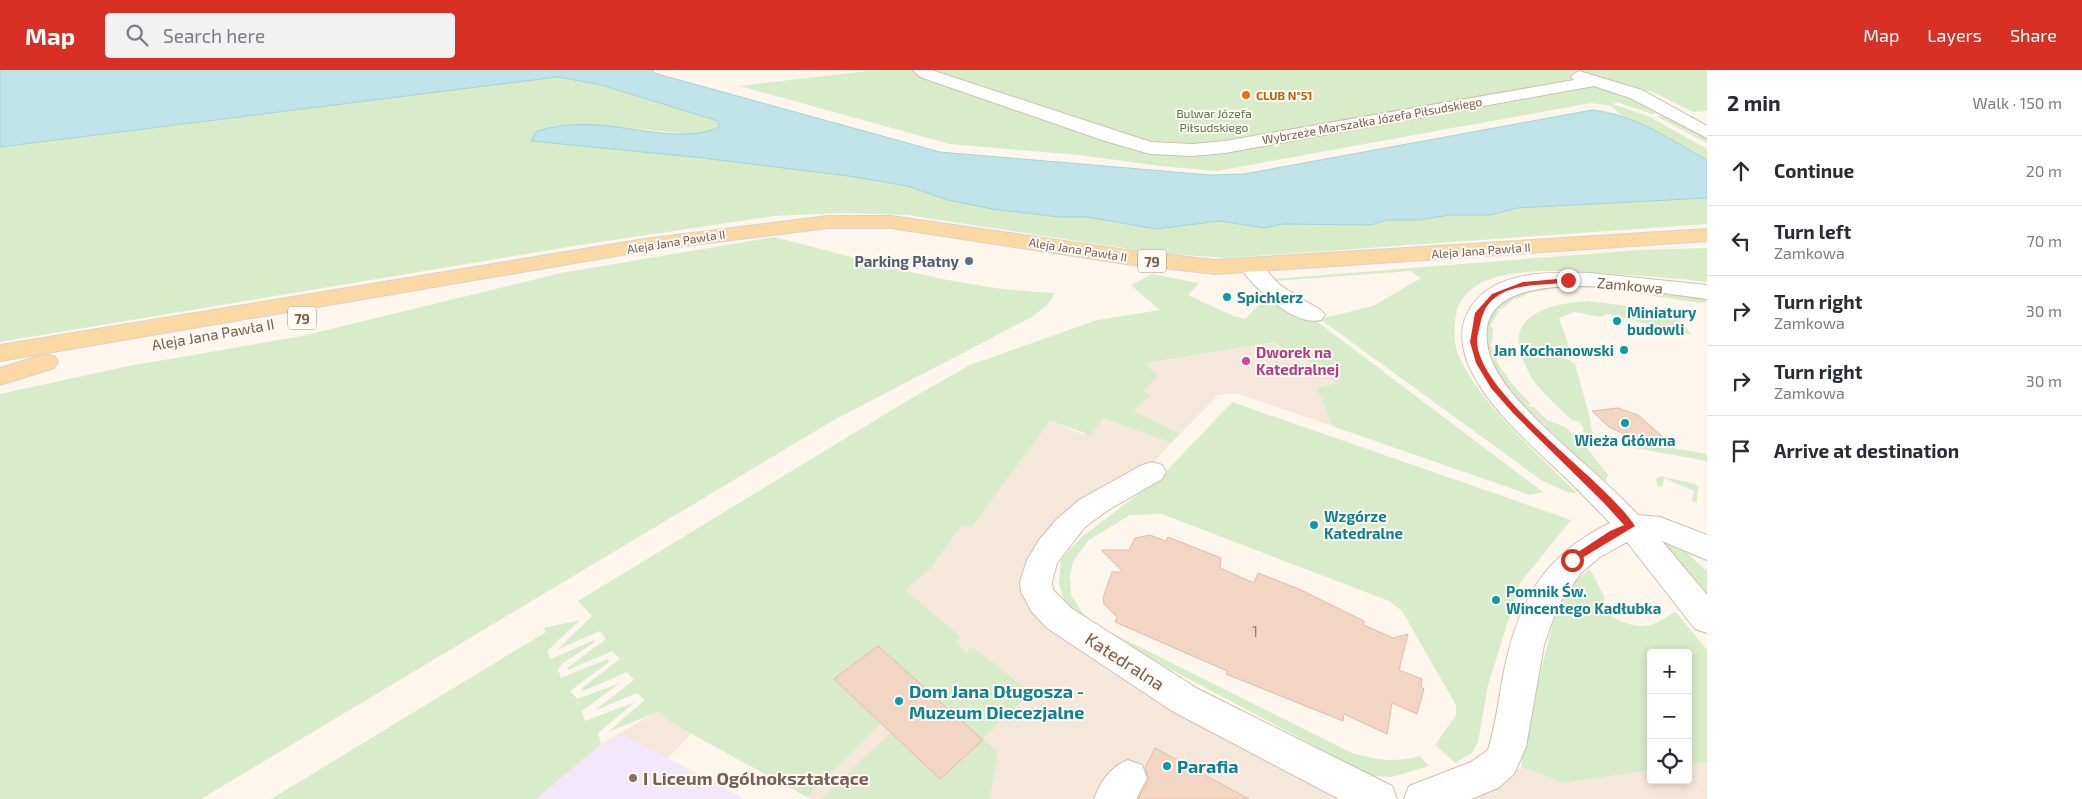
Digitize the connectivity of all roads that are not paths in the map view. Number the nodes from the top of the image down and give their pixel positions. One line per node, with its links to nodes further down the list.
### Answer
1 (921, 70): 3 (street, Wybrzeże Marszałka Józefa Piłsudskiego)
2 (1560, 70): 3 (street)
3 (1596, 81): 4 (street)
4 (1707, 132)
5 (1707, 235): 7 (main road, Aleja Jana Pawła II / 79)
6 (601, 253): 7 (main road, Aleja Jana Pawła II / 79); 10 (main road, Aleja Jana Pawła II / 79); 11 (main road, Aleja Jana Pawła II / 79)
7 (1250, 266): 9 (street)
8 (1707, 292): 15 (street, Zamkowa)
9 (1313, 314)
10 (0, 353)
11 (45, 362): 12 (main road, Aleja Jana Pawła II / 79); 13 (main road)
12 (0, 370)
13 (0, 377)
14 (1152, 472): 18 (street, Katedralna)
15 (1630, 526): 16 (street); 17 (street, Zamkowa); 19 (street)
16 (1704, 548)
17 (1707, 619)
18 (1378, 799)
19 (1423, 799)

